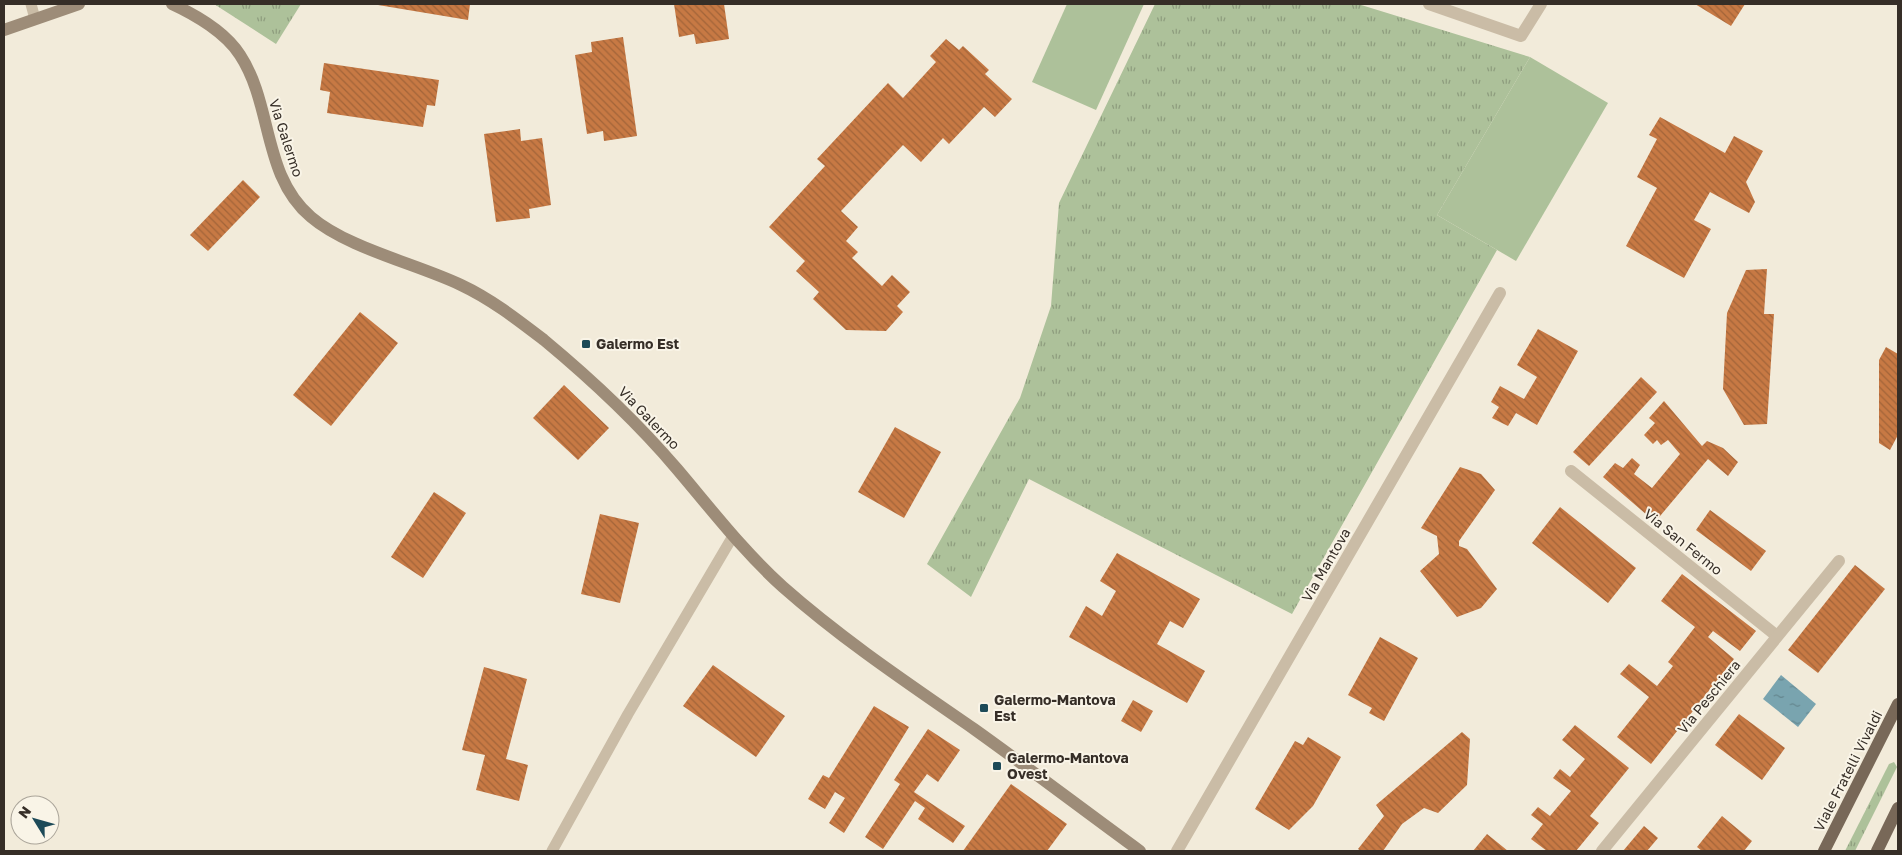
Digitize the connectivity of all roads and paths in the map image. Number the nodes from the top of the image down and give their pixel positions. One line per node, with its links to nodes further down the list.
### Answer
1 (31, 4): 6 (lane)
2 (79, 4): 6 (main road)
3 (172, 4): 10 (main road, Via Galermo)
4 (1428, 4): 5 (street)
5 (1541, 4)
6 (35, 19): 7 (main road)
7 (4, 30)
8 (1500, 293): 17 (street, Via Mantova)
9 (1571, 471): 12 (street, Via San Fermo)
10 (733, 536): 15 (lane); 16 (main road, Via Galermo)
11 (1839, 561): 12 (street, Via Peschiera)
12 (1777, 636): 18 (street, Via Peschiera)
13 (1898, 704): 19 (main road, Viale Fratelli Vivaldi)
14 (1898, 808): 20 (main road)
15 (552, 851)
16 (1140, 851)
17 (1177, 851)
18 (1602, 851)
19 (1824, 851)
20 (1877, 851)

